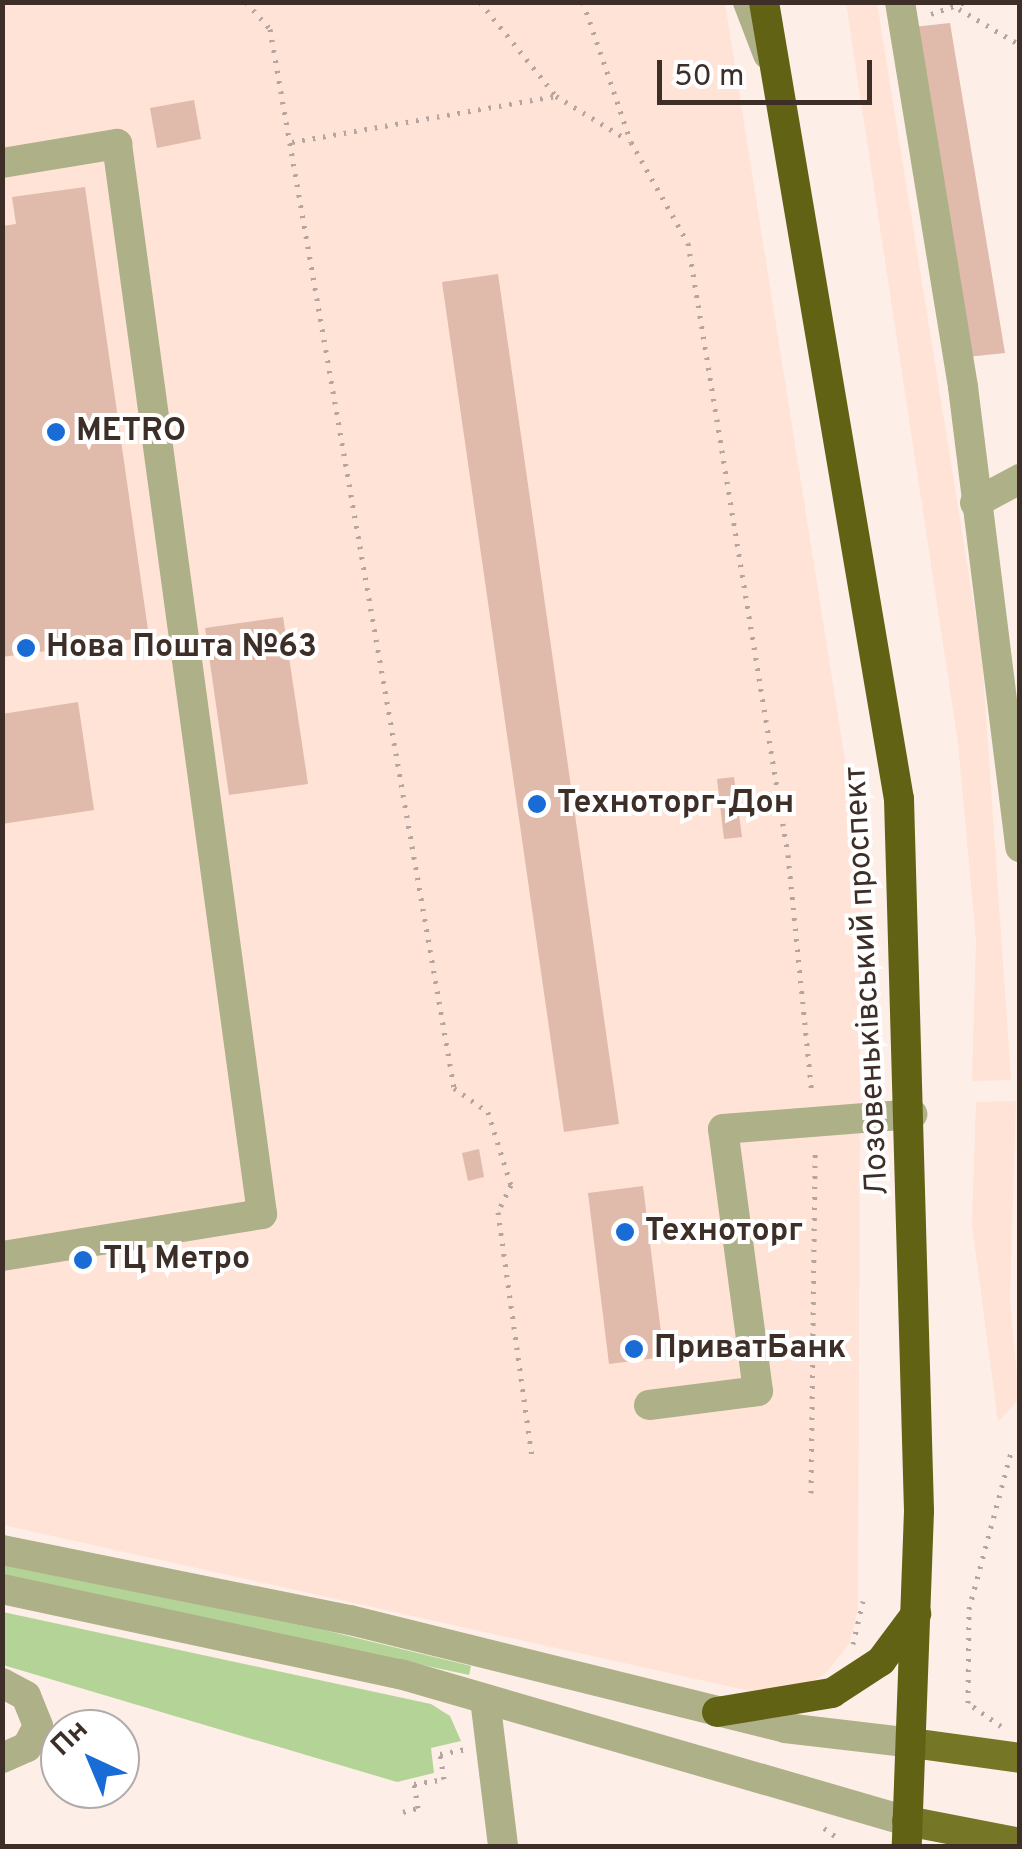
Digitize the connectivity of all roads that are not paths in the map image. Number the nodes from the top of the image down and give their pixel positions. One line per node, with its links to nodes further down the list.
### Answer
1 (748, 2): 4 (street)
2 (764, 2): 4 (highway, Лозовеньківський проспект)
3 (902, 10): 7 (street)
4 (774, 60): 9 (highway, Лозовеньківський проспект)
5 (2, 163): 10 (street)
6 (1020, 479): 7 (street)
7 (975, 503): 8 (street)
8 (1020, 847)
9 (912, 1114): 11 (street); 14 (highway, Лозовеньківський проспект)
10 (2, 1256)
11 (649, 1405)
12 (2, 1550): 15 (street)
13 (2, 1589): 17 (street)
14 (918, 1612): 18 (highway); 20 (highway, Лозовеньківський проспект)
15 (544, 1669): 18 (street); 19 (street)
16 (2, 1683): 21 (street)
17 (485, 1699): 19 (street); 25 (street)
18 (717, 1712): 20 (street)
19 (537, 1714): 23 (street)
20 (912, 1742): 22 (main road); 23 (highway, Лозовеньківський проспект)
21 (2, 1758)
22 (1020, 1758)
23 (907, 1834): 24 (main road)
24 (1020, 1843)
25 (504, 1846)

